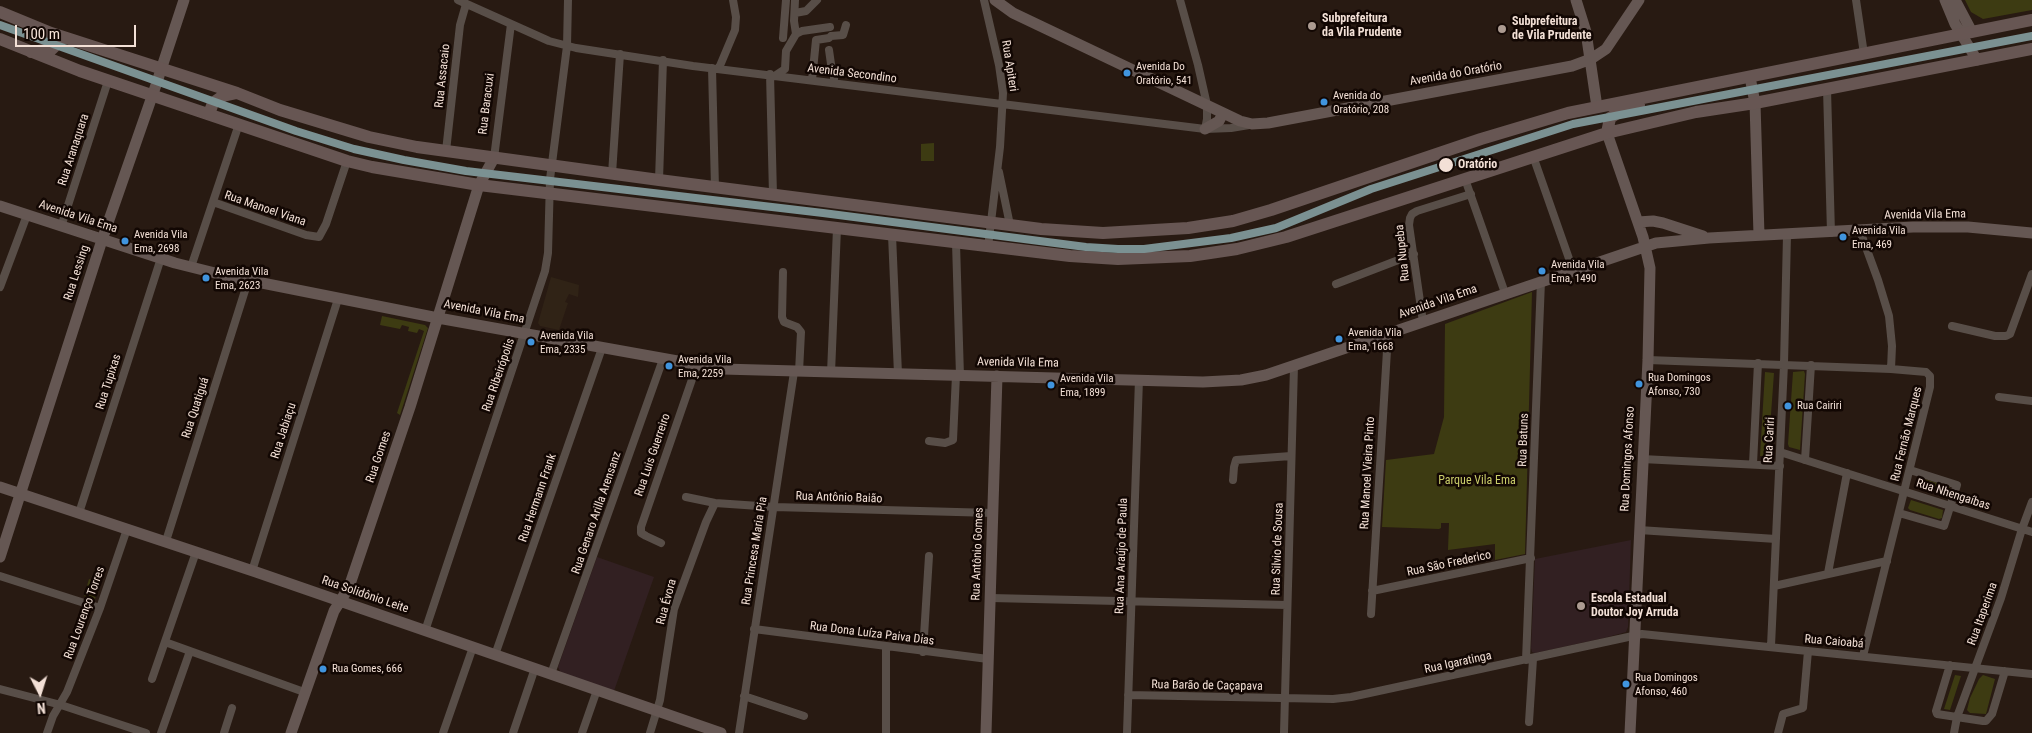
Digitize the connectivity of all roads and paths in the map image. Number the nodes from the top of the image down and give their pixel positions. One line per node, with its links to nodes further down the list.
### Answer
1 (184, 0): 37 (main road, Rua Lessing)
2 (568, 0): 27 (street, Rua Ribeirópolis)
3 (733, 0): 36 (street)
4 (786, 0): 25 (street)
5 (795, 0): 17 (street)
6 (817, 0): 17 (street)
7 (984, 0): 48 (street, Rua Apiteri)
8 (995, 0): 49 (main road, Avenida do Oratório)
9 (1180, 0): 49 (street)
10 (1576, 0): 34 (main road)
11 (1639, 0): 34 (main road)
12 (1856, 0): 32 (street)
13 (1945, 0): 22 (main road)
14 (1955, 0): 22 (main road)
15 (462, 2): 19 (street, Avenida Secondino); 57 (street, Rua Assacaio)
16 (0, 12): 24 (main road)
17 (794, 13): 23 (street)
18 (2032, 20): 22 (main road)
19 (510, 24): 27 (street, Avenida Secondino); 59 (street, Rua Baracuxi)
20 (846, 25): 40 (street)
21 (830, 27): 23 (street)
22 (1967, 33): 32 (main road); 35 (main road)
23 (796, 34): 38 (street)
24 (60, 36): 30 (main road); 37 (main road)
25 (783, 38)
26 (0, 39): 30 (main road)
27 (567, 46): 31 (street, Avenida Secondino); 61 (street, Rua Ribeirópolis)
28 (2032, 49): 35 (main road)
29 (829, 50): 42 (street)
30 (29, 52): 41 (main road)
31 (620, 54): 33 (street, Avenida Secondino); 63 (street)
32 (1864, 54): 39 (main road)
33 (662, 60): 36 (street, Avenida Secondino); 65 (street)
34 (1591, 60): 50 (main road); 54 (main road, Avenida do Oratório)
35 (1977, 60): 44 (main road)
36 (716, 68): 38 (street, Avenida Secondino); 67 (street)
37 (161, 70): 45 (main road); 46 (main road, Rua Lessing)
38 (773, 75): 40 (street, Avenida Secondino); 70 (street)
39 (1750, 77): 43 (main road); 47 (main road)
40 (812, 80): 42 (street, Avenida Secondino)
41 (108, 81): 46 (main road); 77 (street, Rua Aranaquara)
42 (834, 83): 48 (street, Avenida Secondino)
43 (1689, 89): 50 (main road); 56 (main road)
44 (1827, 89): 47 (main road); 80 (street)
45 (237, 93): 52 (main road); 57 (main road)
46 (153, 95): 52 (main road); 86 (main road, Rua Lessing)
47 (1756, 103): 56 (main road); 83 (main road)
48 (1002, 104): 55 (street, Avenida Secondino); 62 (street, Rua Apiteri)
49 (1207, 105): 51 (main road, Avenida do Oratório); 55 (street)
50 (1597, 107): 76 (main road)
51 (1223, 113): 54 (main road, Avenida do Oratório); 55 (main road)
52 (210, 114): 53 (main road)
53 (239, 124): 60 (main road); 71 (street)
54 (1252, 124): 55 (street, Avenida Secondino)
55 (1205, 129)
56 (1606, 133): 58 (main road); 75 (main road, Rua Domingos Afonso)
57 (446, 151): 59 (main road)
58 (1533, 156): 64 (main road); 93 (street)
59 (494, 158): 61 (main road); 66 (main road, Rua Baracuxi)
60 (347, 161): 66 (main road); 71 (street, Rua Manoel Viana)
61 (552, 165): 63 (main road); 68 (street, Rua Ribeirópolis)
62 (998, 165): 74 (street, Rua Apiteri); 76 (street, Rua Apiteri)
63 (612, 174): 65 (main road)
64 (1465, 179): 69 (street); 89 (main road)
65 (660, 180): 67 (main road)
66 (479, 184): 68 (main road); 102 (main road, Rua Gomes)
67 (715, 188): 70 (main road)
68 (549, 193): 78 (main road); 105 (street, Rua Ribeirópolis)
69 (1471, 194): 90 (street, Rua Nupeba); 100 (street)
70 (773, 195): 74 (main road)
71 (213, 202): 92 (street)
72 (0, 206): 73 (main road, Avenida Vila Ema)
73 (27, 215): 77 (main road, Avenida Vila Ema); 99 (street)
74 (990, 222): 76 (main road); 89 (street, Rua Apiteri)
75 (1638, 222): 85 (main road); 88 (main road, Rua Domingos Afonso)
76 (1010, 224)
77 (61, 227): 86 (main road, Avenida Vila Ema)
78 (837, 228): 82 (main road); 117 (street)
79 (1860, 231): 80 (main road, Avenida Vila Ema); 81 (main road, Avenida Vila Ema); 115 (street)
80 (1831, 233): 84 (main road, Avenida Vila Ema)
81 (2032, 233)
82 (892, 235): 87 (main road); 118 (street)
83 (1759, 235): 84 (main road, Avenida Vila Ema); 85 (main road, Avenida Vila Ema)
84 (1788, 235): 111 (street, Rua Cariri)
85 (1710, 238): 88 (main road, Avenida Vila Ema)
86 (102, 240): 91 (main road, Avenida Vila Ema); 136 (main road, Rua Lessing)
87 (956, 243): 89 (main road); 119 (street)
88 (1646, 246): 93 (main road, Avenida Vila Ema); 109 (main road, Rua Domingos Afonso)
89 (988, 247)
90 (1414, 254): 98 (street); 103 (street, Rua Nupeba)
91 (160, 258): 92 (main road, Avenida Vila Ema); 142 (street, Rua Tupixas)
92 (191, 267): 96 (main road, Avenida Vila Ema)
93 (1574, 270): 97 (main road, Avenida Vila Ema)
94 (784, 272): 116 (street, Rua Princesa Maria Pia)
95 (2032, 274): 104 (street)
96 (248, 281): 101 (main road, Avenida Vila Ema); 150 (street, Rua Quatiguá)
97 (1541, 281): 100 (main road, Avenida Vila Ema); 155 (street, Rua Batuns)
98 (1336, 284)
99 (0, 287)
100 (1505, 294): 103 (main road, Avenida Vila Ema)
101 (338, 299): 102 (main road, Avenida Vila Ema); 157 (street, Rua Jabiaçu)
102 (438, 318): 105 (main road, Avenida Vila Ema); 163 (main road, Rua Gomes)
103 (1423, 322): 106 (main road, Avenida Vila Ema)
104 (1952, 326)
105 (525, 334): 107 (main road, Avenida Vila Ema); 169 (street, Rua Ribeirópolis)
106 (1388, 334): 114 (main road, Avenida Vila Ema); 161 (street, Rua Manoel Vieira Pinto)
107 (602, 348): 108 (main road, Avenida Vila Ema); 178 (street, Rua Hermann Frank)
108 (663, 359): 112 (main road, Avenida Vila Ema); 186 (street, Rua Genaro Arilla Arensanz)
109 (1648, 360): 110 (street, Rua Fernão Marques); 127 (main road, Rua Domingos Afonso)
110 (1758, 363): 111 (street, Rua Fernão Marques); 129 (street)
111 (1784, 364): 113 (street, Rua Fernão Marques); 125 (street, Rua Cariri)
112 (697, 365): 116 (main road, Avenida Vila Ema); 151 (street, Rua Luis Guerreiro)
113 (1811, 365): 115 (street, Rua Fernão Marques); 128 (street)
114 (1294, 366): 121 (main road, Avenida Vila Ema); 126 (street, Rua Silvio de Sousa)
115 (1891, 369): 131 (street, Rua Fernão Marques)
116 (796, 372): 117 (main road, Avenida Vila Ema); 141 (street, Rua Princesa Maria Pia)
117 (831, 372): 118 (main road, Avenida Vila Ema)
118 (898, 374): 119 (main road, Avenida Vila Ema)
119 (958, 376): 120 (main road, Avenida Vila Ema); 124 (street)
120 (998, 376): 121 (main road, Avenida Vila Ema); 143 (main road, Rua Antônio Gomes)
121 (1139, 380): 164 (street, Rua Ana Araújo de Paula)
122 (2000, 397): 123 (street)
123 (2032, 401)
124 (929, 441)
125 (1780, 452): 128 (street, Rua Nhengaíbas); 130 (street, Rua Cariri)
126 (1291, 456): 133 (street); 165 (street, Rua Silvio de Sousa)
127 (1642, 459): 129 (street); 147 (main road, Rua Domingos Afonso)
128 (1805, 460): 132 (street, Rua Nhengaíbas)
129 (1753, 464): 130 (street)
130 (1780, 466): 149 (street, Rua Cariri)
131 (1910, 470): 135 (street, Rua Fernão Marques); 140 (street)
132 (1847, 473): 135 (street, Rua Nhengaíbas); 158 (street)
133 (1233, 480)
134 (0, 487): 136 (main road, Rua Solidônio Leite)
135 (1904, 492): 140 (street, Rua Nhengaíbas); 144 (street, Rua Fernão Marques)
136 (20, 494): 142 (main road, Rua Solidônio Leite); 154 (main road, Rua Lessing)
137 (686, 497): 139 (street, Rua Antônio Baião)
138 (2032, 502): 146 (street, Rua Itaperima)
139 (715, 504): 141 (street, Rua Antônio Baião); 197 (street, Rua Évora)
140 (1950, 506): 144 (street); 146 (street, Rua Nhengaíbas)
141 (774, 507): 143 (street, Rua Antônio Baião); 168 (street, Rua Princesa Maria Pia)
142 (79, 513): 145 (main road, Rua Solidônio Leite)
143 (993, 513): 162 (main road, Rua Antônio Gomes)
144 (1899, 513): 156 (street, Rua Fernão Marques)
145 (127, 528): 150 (main road, Rua Solidônio Leite); 166 (street, Rua Lourenço Torres)
146 (2022, 529): 148 (street, Rua Nhengaíbas); 184 (street, Rua Itaperima)
147 (1638, 530): 149 (street); 170 (main road, Rua Domingos Afonso)
148 (2032, 532)
149 (1776, 540): 160 (street, Rua Cariri)
150 (166, 542): 152 (main road, Rua Solidônio Leite)
151 (661, 543)
152 (196, 552): 157 (main road, Rua Solidônio Leite); 171 (street)
153 (929, 556): 177 (street)
154 (0, 557)
155 (1531, 558): 161 (street, Rua São Frederico); 181 (street, Rua Batuns)
156 (1887, 560): 158 (street); 179 (street, Rua Fernão Marques)
157 (252, 571): 163 (main road, Rua Solidônio Leite)
158 (1828, 573): 160 (street)
159 (0, 576): 166 (street)
160 (1774, 586): 172 (street, Rua Cariri)
161 (1372, 591): 167 (street, Rua Manoel Vieira Pinto)
162 (990, 598): 164 (street); 180 (main road, Rua Antônio Gomes)
163 (340, 601): 169 (main road, Rua Solidônio Leite); 191 (main road, Rua Gomes)
164 (1131, 601): 165 (street); 192 (street, Rua Ana Araújo de Paula)
165 (1287, 605): 194 (street, Rua Silvio de Sousa)
166 (100, 608): 195 (street, Rua Lourenço Torres)
167 (1371, 614)
168 (754, 629): 174 (street, Rua Dona Luíza Paiva Dias); 193 (street, Rua Princesa Maria Pia)
169 (425, 631): 173 (main road, Rua Solidônio Leite)
170 (1634, 636): 172 (street, Rua Caioabá); 181 (street, Rua Igaratinga); 217 (main road, Rua Domingos Afonso)
171 (165, 642): 175 (street); 188 (street)
172 (1771, 646): 176 (street, Rua Caioabá)
173 (473, 647): 178 (main road, Rua Solidônio Leite); 207 (street)
174 (886, 647): 177 (street, Rua Dona Luíza Paiva Dias); 213 (street)
175 (190, 651): 191 (street); 204 (street)
176 (1808, 651): 179 (street, Rua Caioabá); 218 (street)
177 (923, 652): 180 (street, Rua Dona Luíza Paiva Dias)
178 (495, 655): 183 (main road, Rua Solidônio Leite)
179 (1863, 656): 182 (street, Rua Caioabá)
180 (988, 659): 214 (main road, Rua Antônio Gomes)
181 (1530, 659): 194 (street, Rua Igaratinga); 200 (street, Rua Batuns)
182 (1950, 665): 184 (street, Rua Caioabá); 199 (street)
183 (535, 668): 186 (main road, Rua Solidônio Leite); 208 (street)
184 (1975, 668): 185 (street, Rua Caioabá); 199 (street, Rua Itaperima)
185 (2005, 671): 187 (street, Rua Caioabá); 199 (street)
186 (551, 674): 190 (main road, Rua Solidônio Leite)
187 (2032, 674)
188 (152, 680)
189 (0, 689): 195 (street)
190 (597, 690): 197 (main road, Rua Solidônio Leite); 209 (street)
191 (304, 692): 206 (main road, Rua Gomes)
192 (1128, 695): 194 (street, Rua Barão de Caçapava); 215 (street, Rua Ana Araújo de Paula)
193 (744, 696): 198 (street); 212 (street, Rua Princesa Maria Pia)
194 (1285, 699): 216 (street, Rua Silvio de Sousa)
195 (61, 705): 201 (street); 202 (street, Rua Lourenço Torres)
196 (232, 708): 205 (street)
197 (658, 711): 210 (street, Rua Évora); 211 (main road, Rua Solidônio Leite)
198 (804, 716)
199 (1957, 717): 219 (street, Rua Itaperima)
200 (1529, 722)
201 (133, 731): 203 (street)
202 (47, 733)
203 (146, 733)
204 (162, 733)
205 (224, 733)
206 (291, 733)
207 (443, 733)
208 (513, 733)
209 (582, 733)
210 (650, 733)
211 (721, 733)
212 (738, 733)
213 (886, 733)
214 (986, 733)
215 (1127, 733)
216 (1284, 733)
217 (1630, 733)
218 (1778, 733)
219 (1954, 733)

